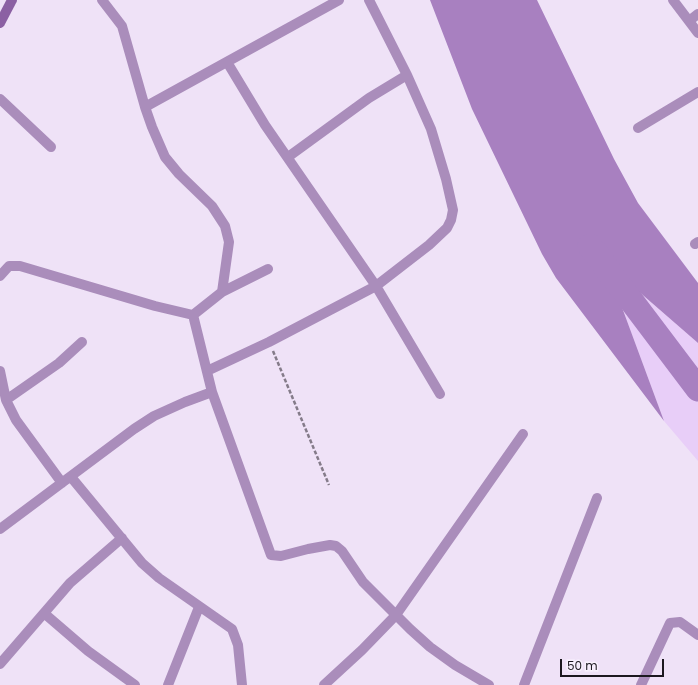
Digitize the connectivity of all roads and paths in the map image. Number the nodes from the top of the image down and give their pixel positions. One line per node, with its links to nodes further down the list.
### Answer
1 (12, 0): 8 (street)
2 (102, 0): 14 (street)
3 (339, 0): 10 (street)
4 (369, 0): 11 (street)
5 (673, 0): 7 (street)
6 (698, 14): 7 (street)
7 (689, 21): 9 (street)
8 (0, 23)
9 (698, 33)
10 (227, 62): 14 (street); 17 (street)
11 (407, 75): 17 (street); 20 (street)
12 (698, 92): 15 (street)
13 (0, 99): 16 (street)
14 (146, 106): 21 (street)
15 (638, 128)
16 (51, 147)
17 (288, 157): 20 (street)
18 (268, 269): 21 (street)
19 (0, 276): 22 (street)
20 (376, 286): 24 (street); 28 (street)
21 (222, 292): 22 (street)
22 (193, 315): 26 (street)
23 (82, 342): 29 (street)
24 (269, 342): 26 (street); 33 (path)
25 (0, 371): 29 (street)
26 (207, 371): 27 (street)
27 (212, 392): 31 (street); 39 (street)
28 (440, 394)
29 (6, 400): 32 (street)
30 (523, 434): 39 (street)
31 (71, 477): 32 (street); 36 (street)
32 (62, 483): 35 (street)
33 (329, 485)
34 (597, 498): 47 (street)
35 (0, 529)
36 (122, 538): 37 (street); 38 (street)
37 (199, 606): 43 (street); 44 (street)
38 (45, 614): 41 (street); 42 (street)
39 (396, 615): 45 (street); 46 (street)
40 (698, 635): 48 (street)
41 (0, 664)
42 (135, 685)
43 (168, 685)
44 (242, 685)
45 (324, 685)
46 (489, 685)
47 (524, 685)
48 (641, 685)

